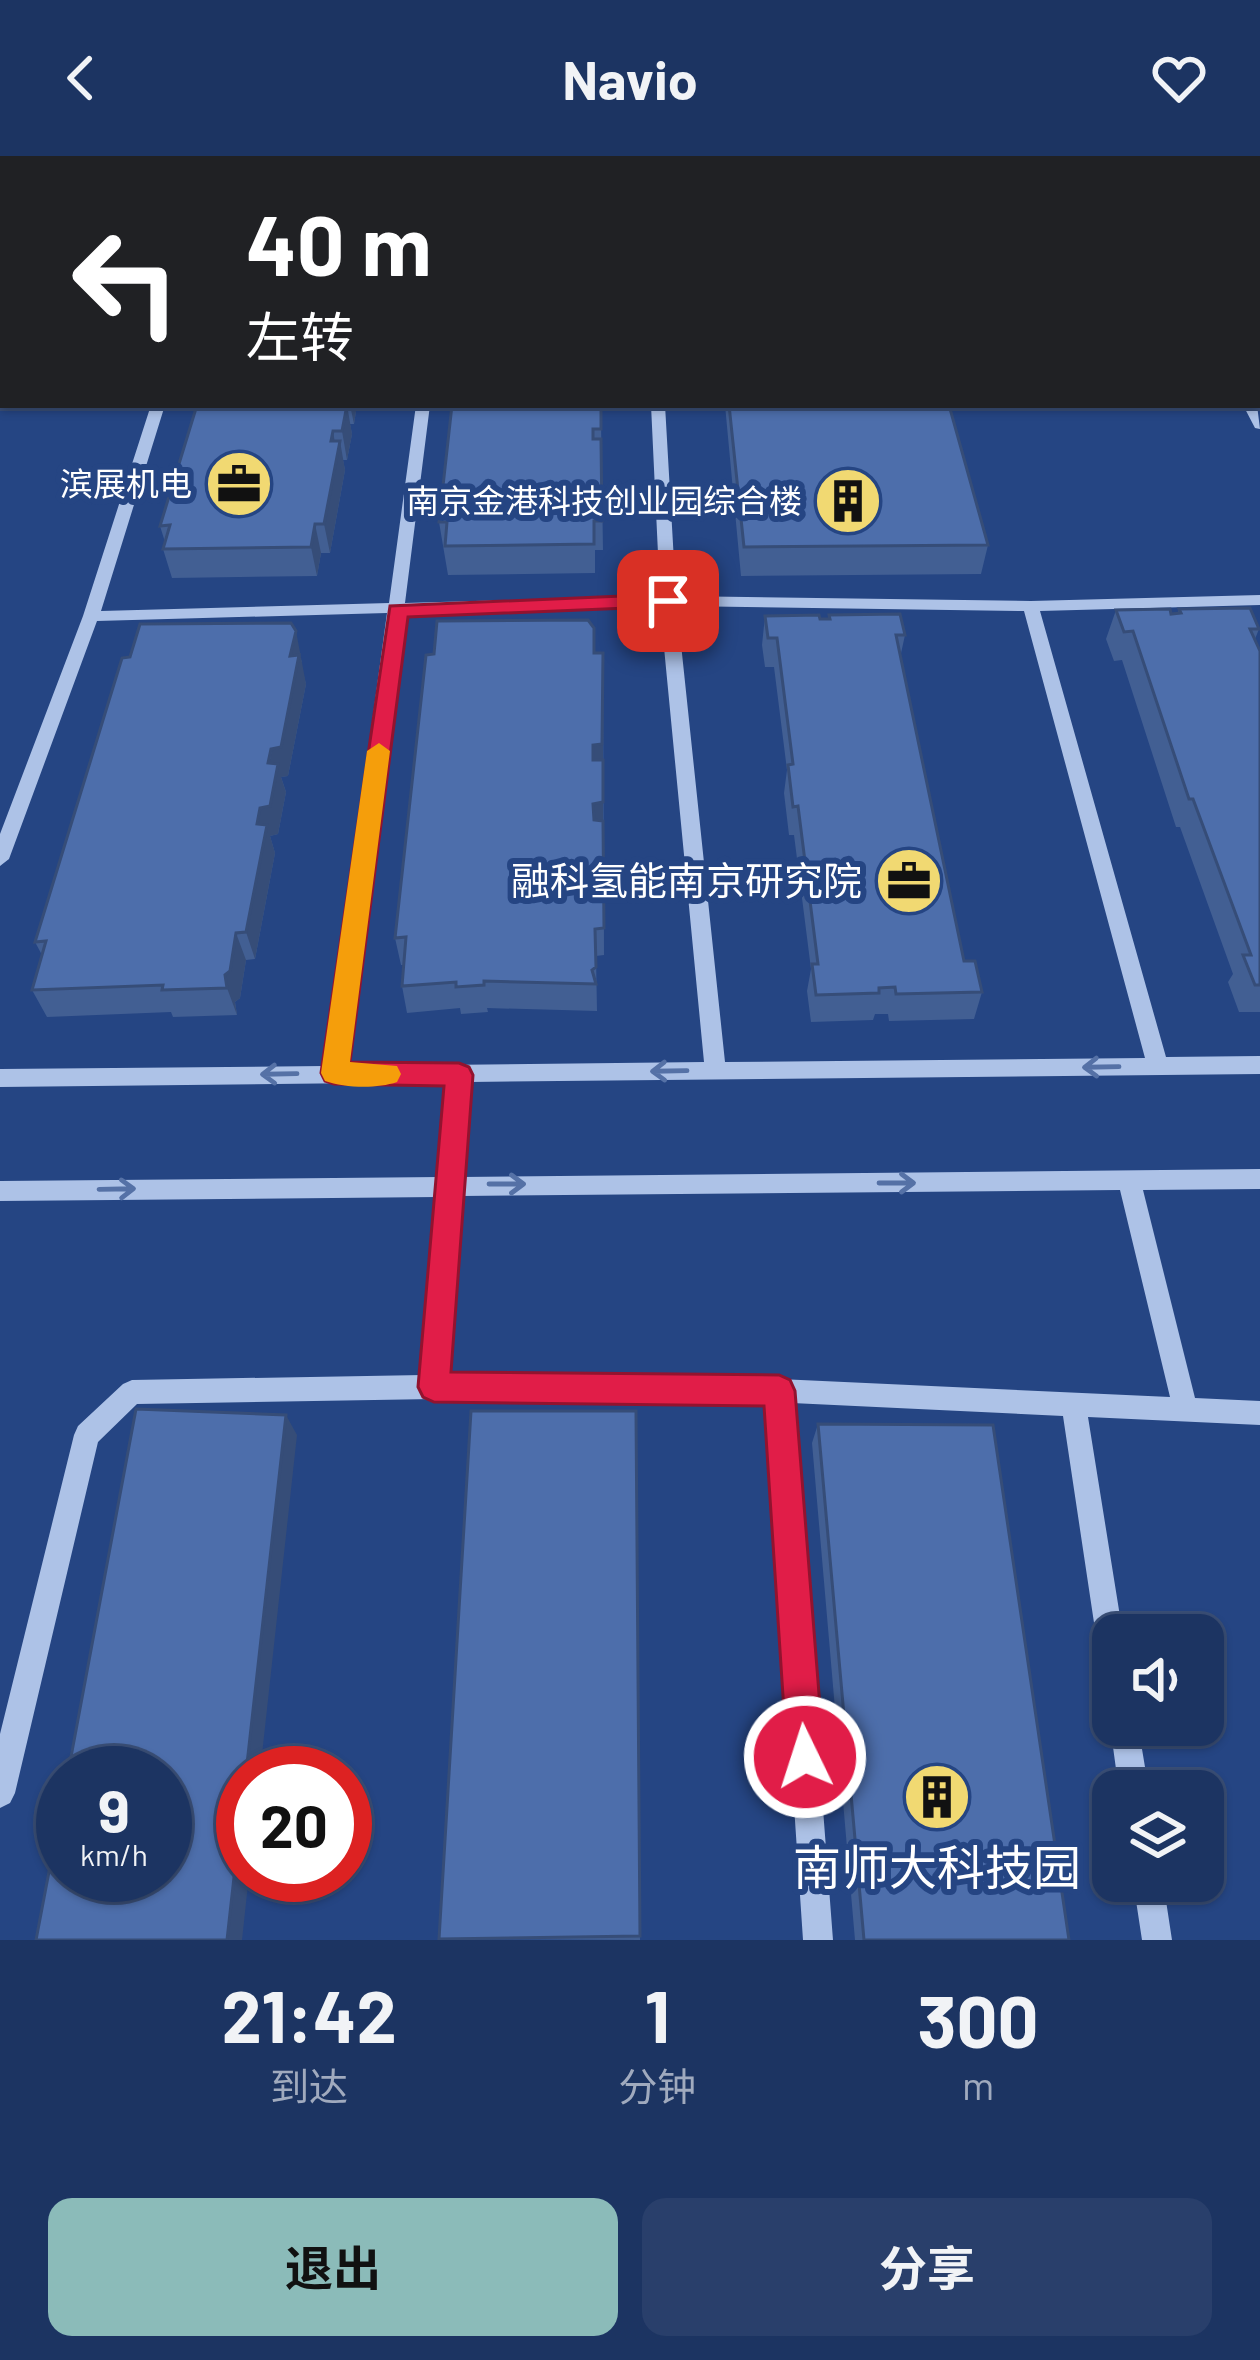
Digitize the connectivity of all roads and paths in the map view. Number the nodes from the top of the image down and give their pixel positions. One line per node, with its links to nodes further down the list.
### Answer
1 (157, 408): 8 (street)
2 (423, 408): 7 (street)
3 (658, 408): 5 (street)
4 (1260, 600): 6 (street)
5 (668, 601): 6 (street); 7 (street); 12 (street)
6 (1031, 606): 11 (street)
7 (398, 611): 8 (street); 13 (street)
8 (91, 616): 9 (street)
9 (0, 859)
10 (1260, 1065): 11 (street)
11 (1158, 1066): 12 (street, one-way to 12)
12 (715, 1070): 14 (street, one-way to 14)
13 (334, 1073): 14 (street); 15 (street, one-way to 15)
14 (459, 1075): 18 (street)
15 (0, 1078)
16 (1260, 1179): 17 (street)
17 (1130, 1183): 18 (street, one-way to 17); 23 (street)
18 (450, 1184): 19 (street, one-way to 18); 20 (street)
19 (0, 1191)
20 (434, 1387): 21 (street); 26 (street)
21 (779, 1391): 22 (street); 28 (street)
22 (1074, 1405): 23 (street); 25 (street)
23 (1185, 1407): 24 (street)
24 (1260, 1413)
25 (1106, 1614)
26 (0, 1793)
27 (1151, 1902): 29 (street)
28 (818, 1940)
29 (1157, 1940)

